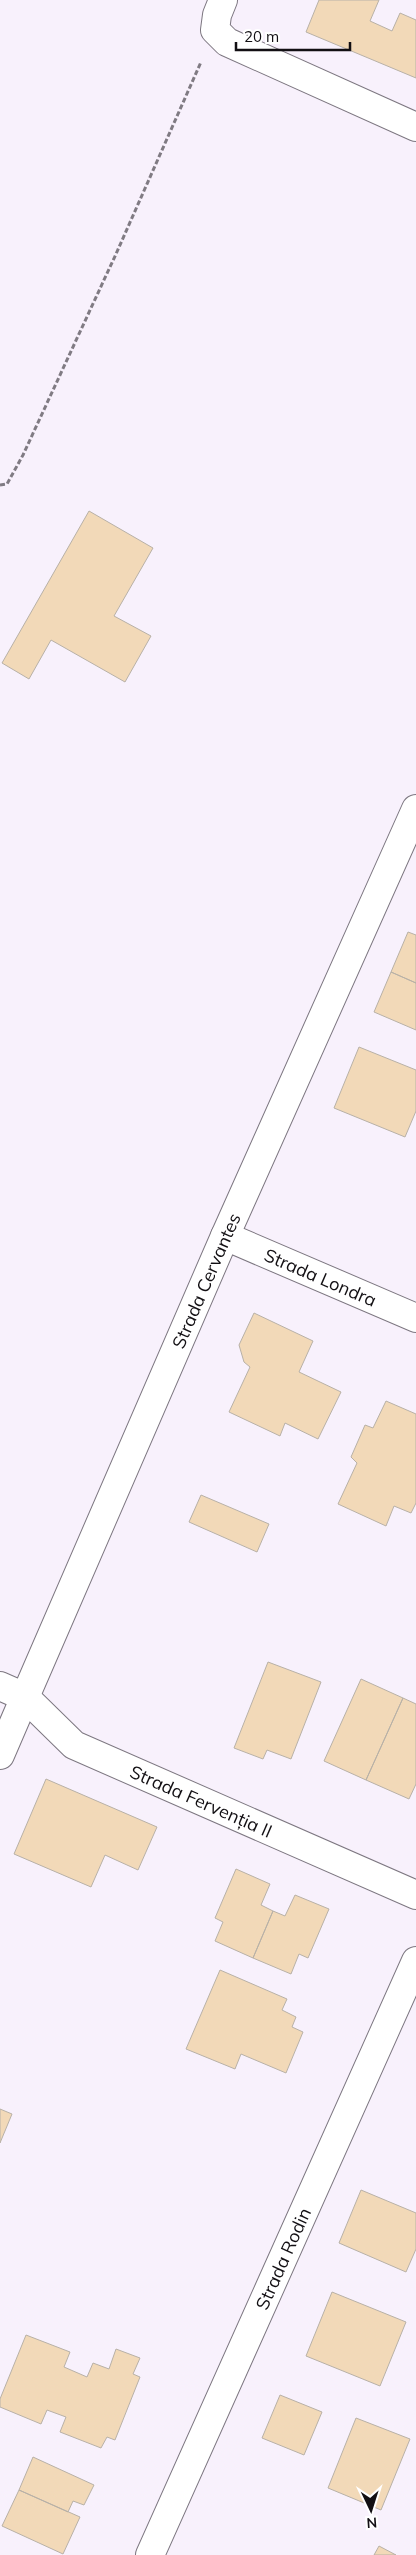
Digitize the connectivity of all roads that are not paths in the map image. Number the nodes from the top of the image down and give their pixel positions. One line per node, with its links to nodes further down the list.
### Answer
1 (223, 0): 2 (street)
2 (416, 127)
3 (416, 809): 4 (street, Strada Cervantes)
4 (224, 1236): 5 (street, Strada Londra); 7 (street, Strada Cervantes)
5 (416, 1318)
6 (0, 1686): 7 (street, Strada Fervenția II)
7 (25, 1698): 8 (street, Strada Cervantes); 9 (street, Strada Fervenția II)
8 (0, 1755)
9 (416, 1895)
10 (416, 1961): 11 (street, Strada Rodin)
11 (150, 2555)

